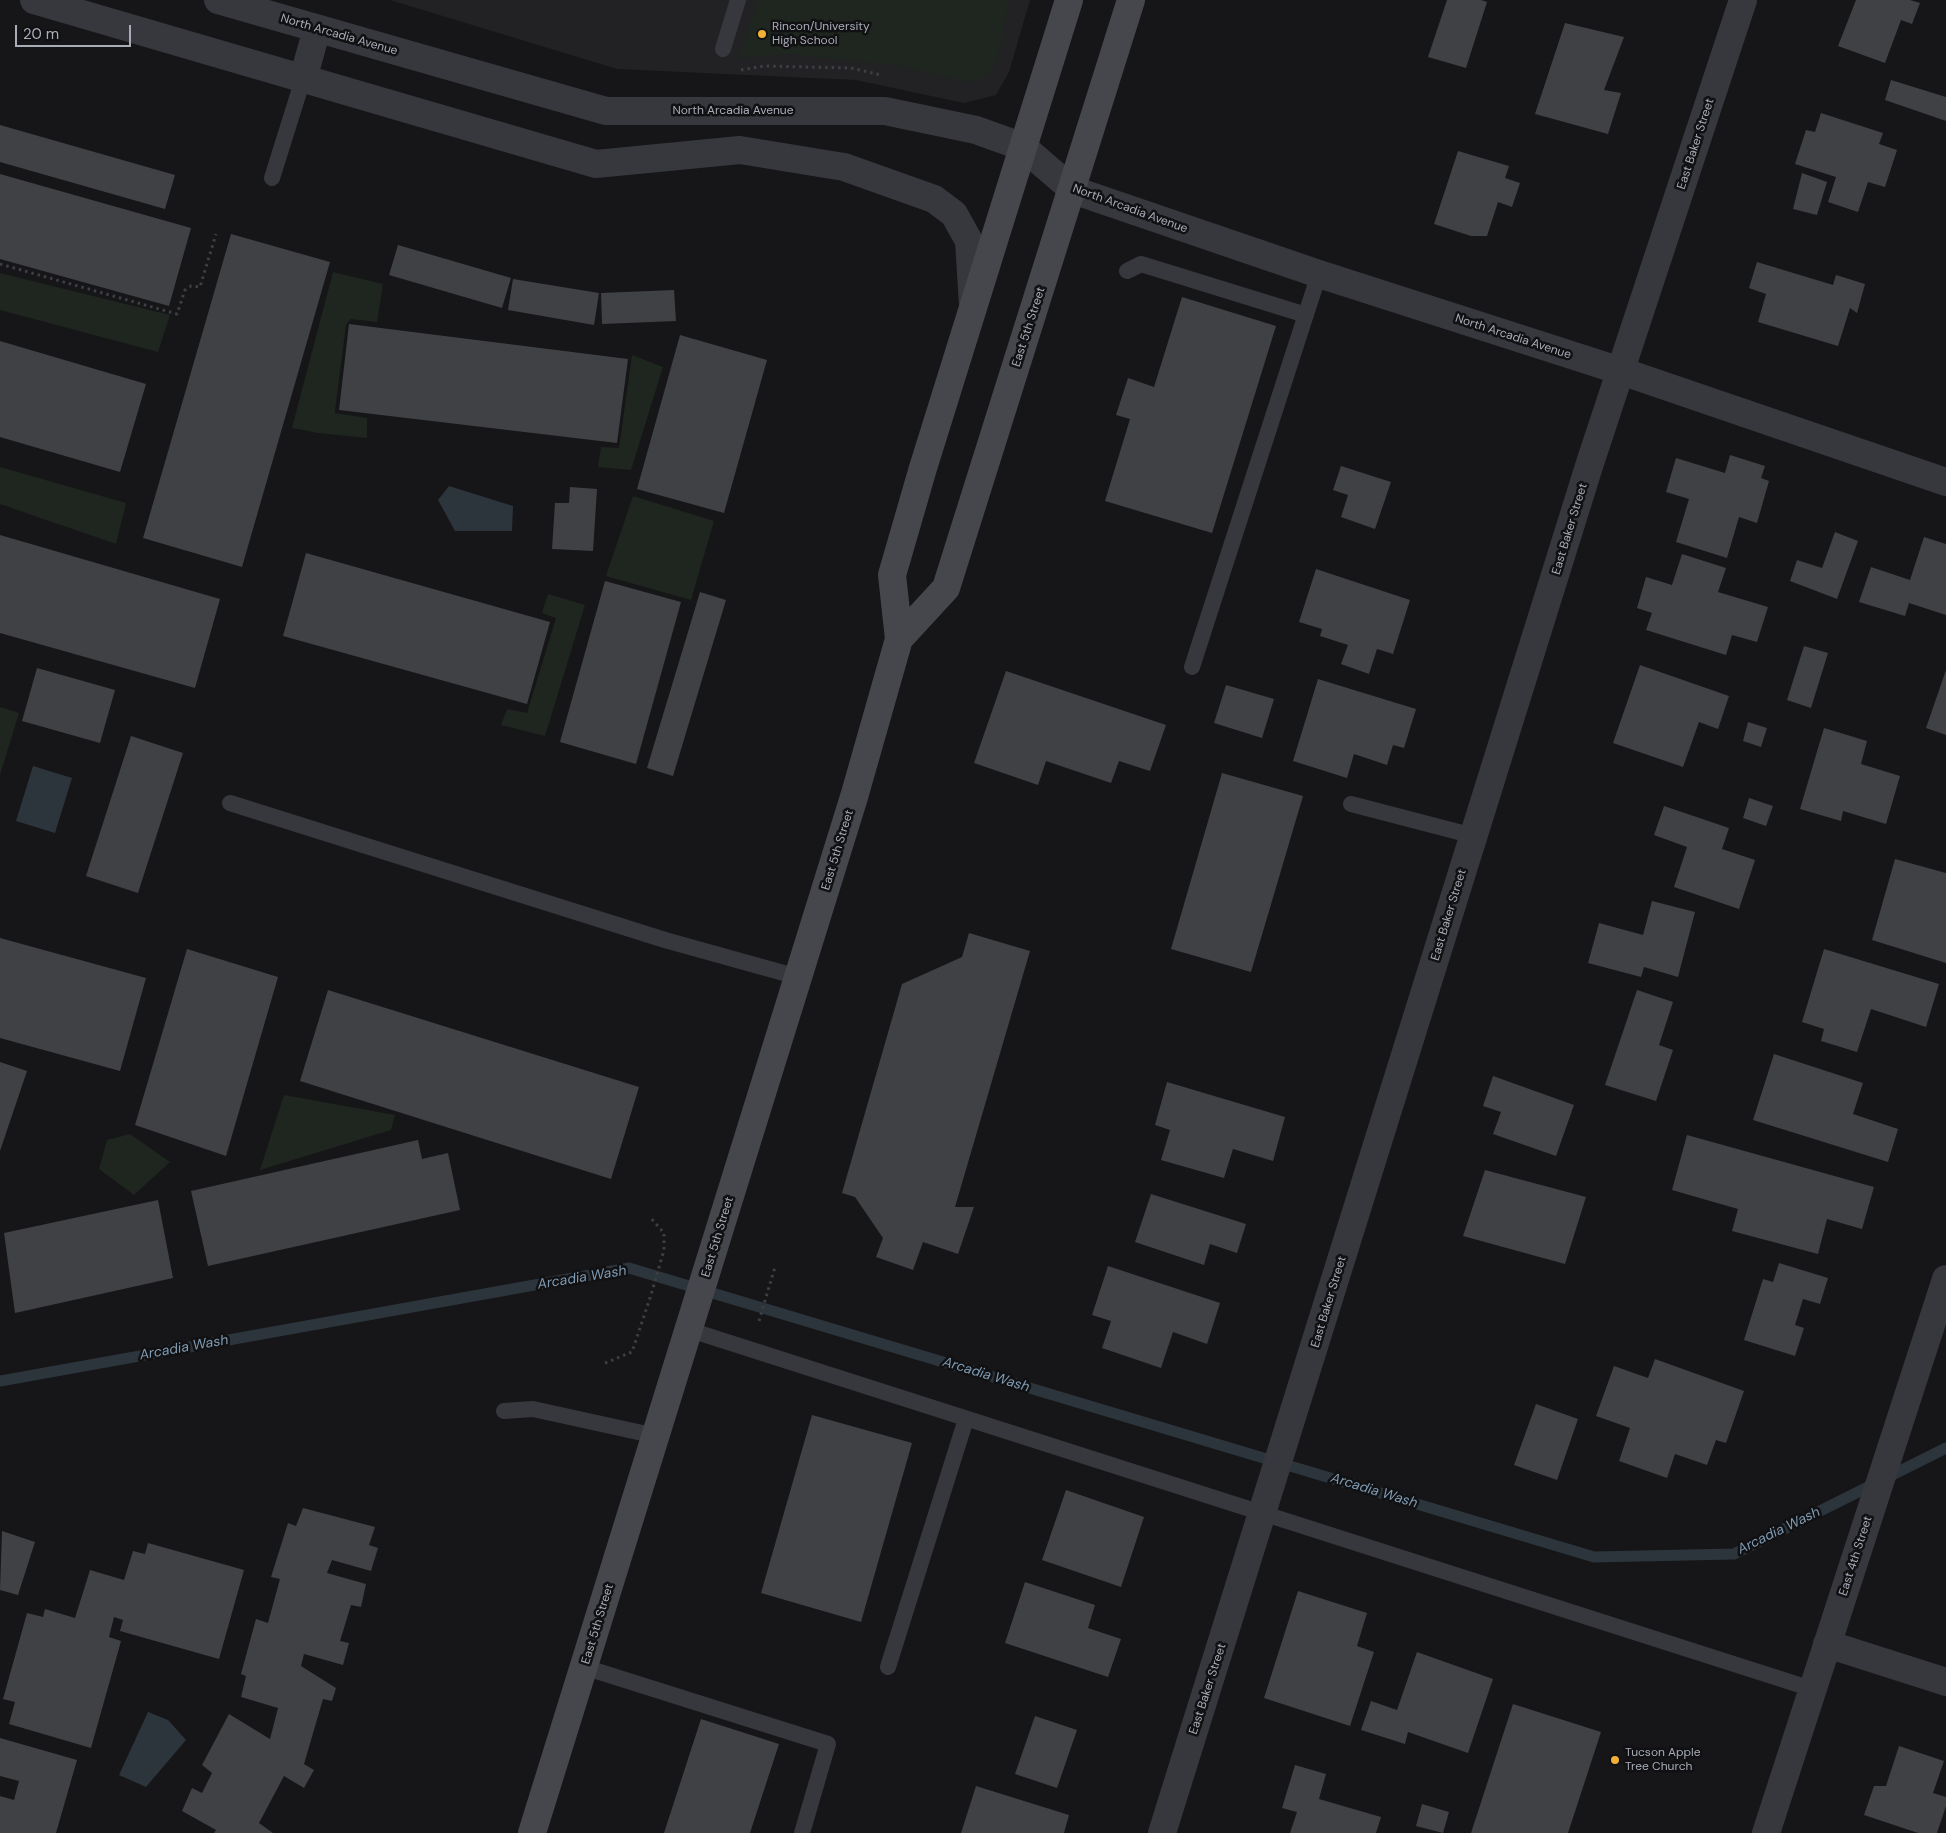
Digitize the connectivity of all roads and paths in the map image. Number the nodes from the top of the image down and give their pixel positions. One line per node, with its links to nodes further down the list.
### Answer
1 (34, 0): 9 (street)
2 (218, 0): 7 (street, North Arcadia Avenue)
3 (738, 0): 8 (lane)
4 (1069, 0): 10 (street, East 5th Street)
5 (1131, 0): 12 (street, East 5th Street)
6 (1742, 0): 19 (street, East Baker Street)
7 (317, 29): 9 (street); 10 (street, North Arcadia Avenue)
8 (723, 49)
9 (303, 79): 11 (lane); 17 (street)
10 (1023, 147): 12 (street, North Arcadia Avenue); 17 (street, East 5th Street)
11 (272, 178)
12 (1073, 190): 16 (street, North Arcadia Avenue); 21 (street, East 5th Street)
13 (216, 234): 14 (path)
14 (0, 264)
15 (1127, 271): 18 (lane)
16 (1319, 274): 18 (lane); 19 (street, North Arcadia Avenue)
17 (973, 309): 21 (street, East 5th Street)
18 (1306, 315): 22 (lane)
19 (1621, 371): 20 (street, North Arcadia Avenue); 25 (street, East Baker Street)
20 (1946, 482)
21 (899, 639): 26 (street, East 5th Street)
22 (1192, 667)
23 (230, 803): 26 (lane)
24 (1351, 804): 25 (lane)
25 (1474, 836): 36 (street, East Baker Street)
26 (798, 977): 30 (street, East 5th Street)
27 (650, 1217): 32 (path)
28 (776, 1267): 31 (path)
29 (1946, 1279): 37 (street, East 4th Street)
30 (693, 1320): 34 (lane); 35 (street, East 5th Street)
31 (757, 1330)
32 (605, 1363)
33 (504, 1411): 35 (lane)
34 (966, 1419): 36 (lane); 39 (lane)
35 (656, 1436): 38 (street, East 5th Street)
36 (1263, 1513): 41 (lane); 44 (street, East Baker Street)
37 (1827, 1644): 40 (street); 41 (street, East 4th Street)
38 (584, 1667): 42 (street, East 5th Street); 43 (lane)
39 (888, 1667)
40 (1946, 1682)
41 (1812, 1689): 45 (street, East 4th Street)
42 (532, 1833)
43 (802, 1833)
44 (1162, 1833)
45 (1766, 1833)

